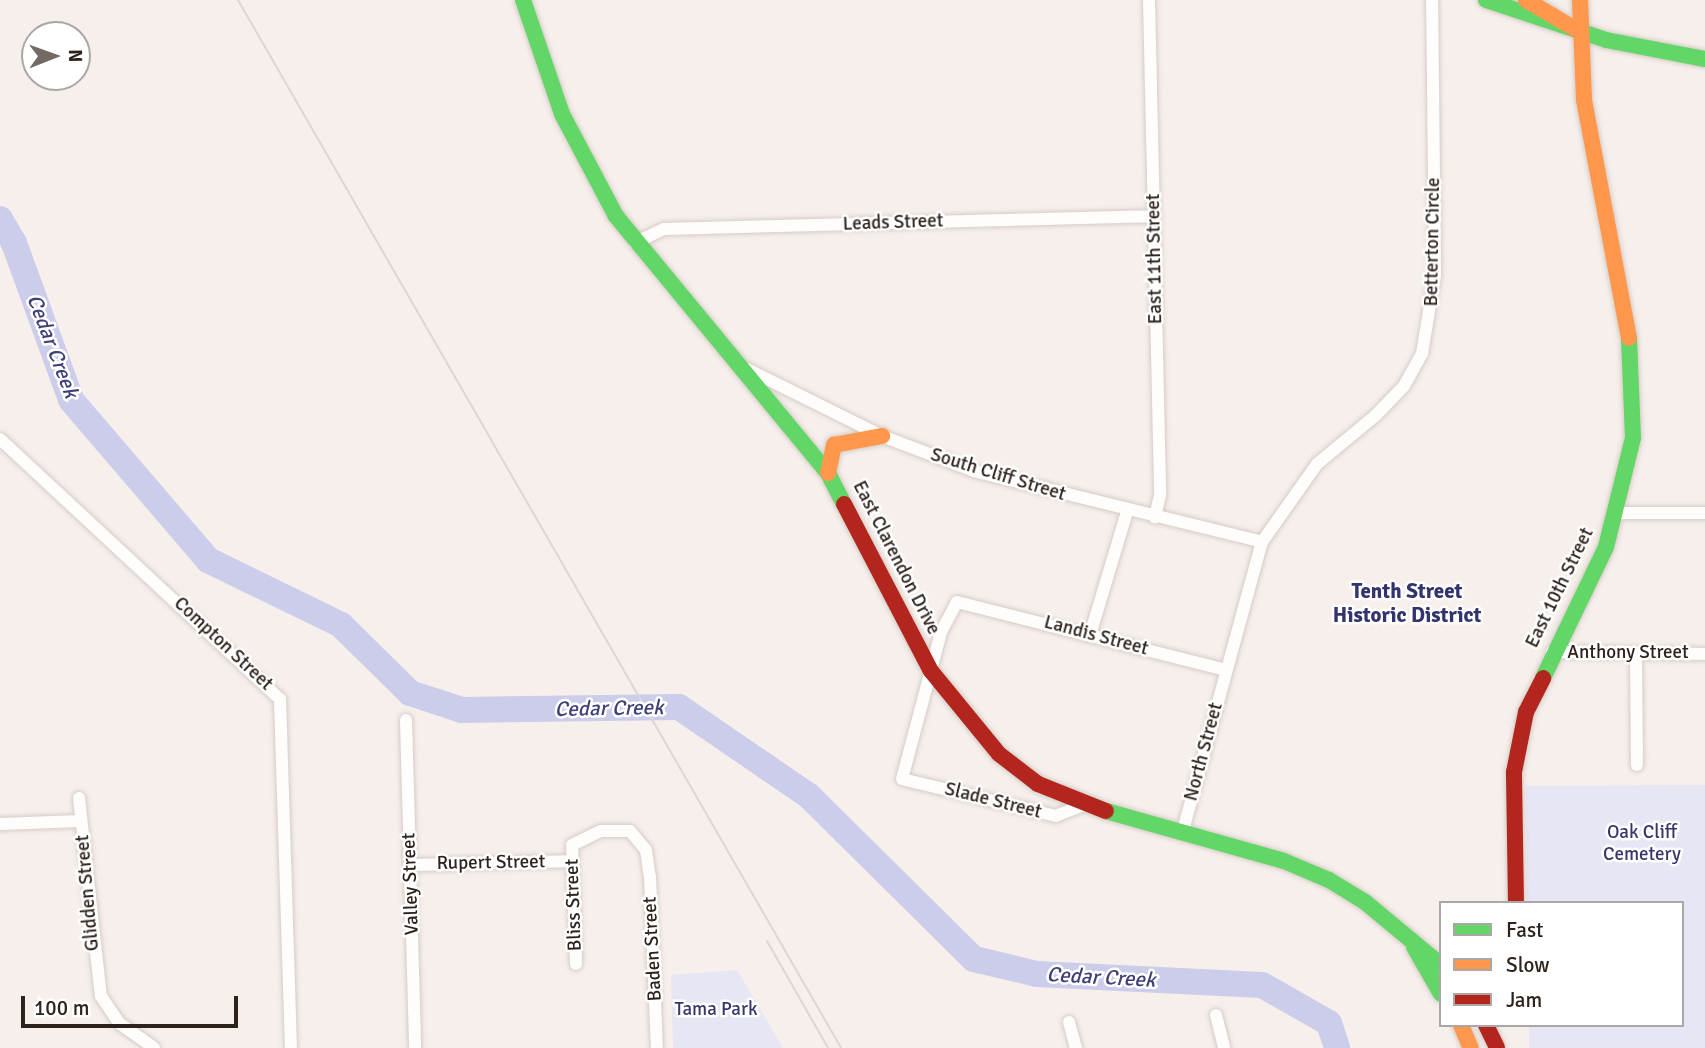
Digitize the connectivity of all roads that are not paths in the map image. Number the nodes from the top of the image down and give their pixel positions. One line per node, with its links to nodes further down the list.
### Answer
1 (523, 0): 10 (main road, East Clarendon Drive)
2 (1149, 0): 9 (street, East 11th Street)
3 (1432, 0): 19 (street, Betterton Circle)
4 (1486, 0): 7 (main road)
5 (1526, 0): 7 (main road)
6 (1580, 0): 7 (main road, East 10th Street)
7 (1580, 32): 8 (main road); 16 (main road, East 10th Street)
8 (1705, 59)
9 (1154, 216): 10 (street, Leads Street); 18 (street, East 11th Street)
10 (635, 243): 11 (main road, East Clarendon Drive)
11 (747, 369): 12 (street, South Cliff Street); 14 (main road, East Clarendon Drive)
12 (883, 436): 14 (main road); 15 (street, South Cliff Street)
13 (0, 439): 46 (street, Compton Street)
14 (828, 473): 25 (main road, East Clarendon Drive)
15 (1127, 512): 18 (street, South Cliff Street); 20 (street)
16 (1617, 513): 17 (street); 21 (main road, East 10th Street)
17 (1705, 513)
18 (1155, 517): 19 (street, South Cliff Street)
19 (1262, 542): 24 (street, Betterton Circle)
20 (1090, 635): 24 (street, Landis Street); 25 (street, Landis Street)
21 (1552, 652): 22 (street, Anthony Street); 37 (main road, East 10th Street)
22 (1636, 654): 23 (street, Anthony Street); 27 (street)
23 (1705, 654)
24 (1226, 670): 32 (street, North Street)
25 (931, 671): 29 (main road, East Clarendon Drive); 29 (street, Slade Street)
26 (406, 720): 36 (street, Valley Street)
27 (1637, 765)
28 (79, 798): 30 (street, Glidden Street)
29 (1084, 805): 32 (main road, East Clarendon Drive)
30 (81, 821): 31 (street); 45 (street, Glidden Street)
31 (0, 824)
32 (1182, 834): 38 (main road, East Clarendon Drive)
33 (572, 845): 34 (street, Rupert Street); 35 (street, Bliss Street)
34 (646, 850): 48 (street, Baden Street)
35 (572, 861): 36 (street, Rupert Street); 40 (street, Bliss Street)
36 (410, 865): 47 (street, Valley Street)
37 (1516, 901)
38 (1407, 935): 39 (main road, East Clarendon Drive); 41 (main road, East Clarendon Drive)
39 (1439, 963)
40 (576, 964)
41 (1439, 991)
42 (1216, 1015): 50 (street)
43 (1069, 1022): 49 (street)
44 (1487, 1027): 51 (main road)
45 (154, 1048)
46 (291, 1048)
47 (415, 1048)
48 (657, 1048)
49 (1076, 1048)
50 (1224, 1048)
51 (1497, 1048)

